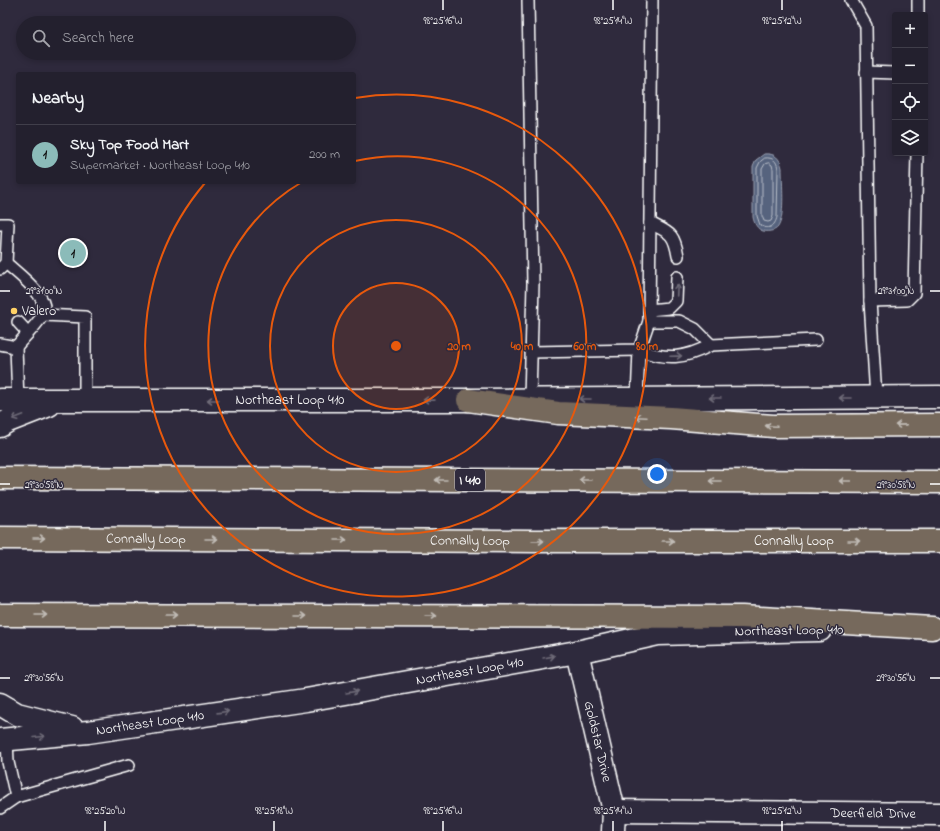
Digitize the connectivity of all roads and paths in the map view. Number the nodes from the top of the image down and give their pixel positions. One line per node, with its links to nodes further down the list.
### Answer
1 (528, 0): 24 (lane)
2 (652, 0): 9 (lane)
3 (851, 0): 6 (lane)
4 (918, 0): 5 (lane)
5 (918, 12)
6 (866, 72): 7 (lane); 14 (lane)
7 (892, 73)
8 (917, 156): 14 (lane)
9 (650, 223): 11 (lane); 16 (lane)
10 (0, 224): 12 (lane)
11 (678, 256)
12 (3, 266): 15 (lane)
13 (677, 277): 16 (lane, one-way to 13)
14 (870, 301): 27 (lane)
15 (43, 315): 18 (lane); 31 (lane)
16 (649, 316): 21 (lane); 23 (lane)
17 (18, 322): 18 (lane)
18 (28, 333): 22 (lane)
19 (816, 340): 21 (lane)
20 (0, 344): 22 (lane)
21 (711, 345): 23 (lane, one-way to 21)
22 (16, 347): 29 (lane)
23 (639, 350): 24 (lane); 26 (lane)
24 (531, 352): 28 (lane)
25 (940, 397): 27 (main road, Northeast Loop 410)
26 (637, 398): 27 (main road, Northeast Loop 410, one-way to 26); 28 (main road, Northeast Loop 410, one-way to 28)
27 (876, 398)
28 (530, 399): 32 (main road, Northeast Loop 410)
29 (9, 400): 30 (main road, Northeast Loop 410)
30 (63, 400): 31 (main road, Northeast Loop 410); 34 (main road, one-way to 34)
31 (84, 400): 32 (main road, Northeast Loop 410, one-way to 31)
32 (468, 400): 33 (highway, one-way to 32)
33 (940, 425)
34 (0, 426)
35 (0, 478): 36 (highway, I 410, one-way to 35)
36 (940, 482)
37 (0, 538): 38 (highway, Connally Loop, one-way to 38)
38 (940, 541)
39 (0, 615): 40 (highway, one-way to 40)
40 (936, 628): 41 (main road, Northeast Loop 410)
41 (577, 652): 43 (main road, Northeast Loop 410, one-way to 41); 51 (main road, Goldstar Drive)
42 (0, 704): 43 (main road)
43 (88, 732): 44 (main road, Northeast Loop 410, one-way to 43)
44 (4, 740): 46 (lane)
45 (129, 765): 48 (lane)
46 (6, 767): 47 (lane); 48 (lane)
47 (0, 779)
48 (16, 797): 49 (lane)
49 (0, 808)
50 (940, 814): 51 (main road, Deerfield Drive)
51 (614, 821)

